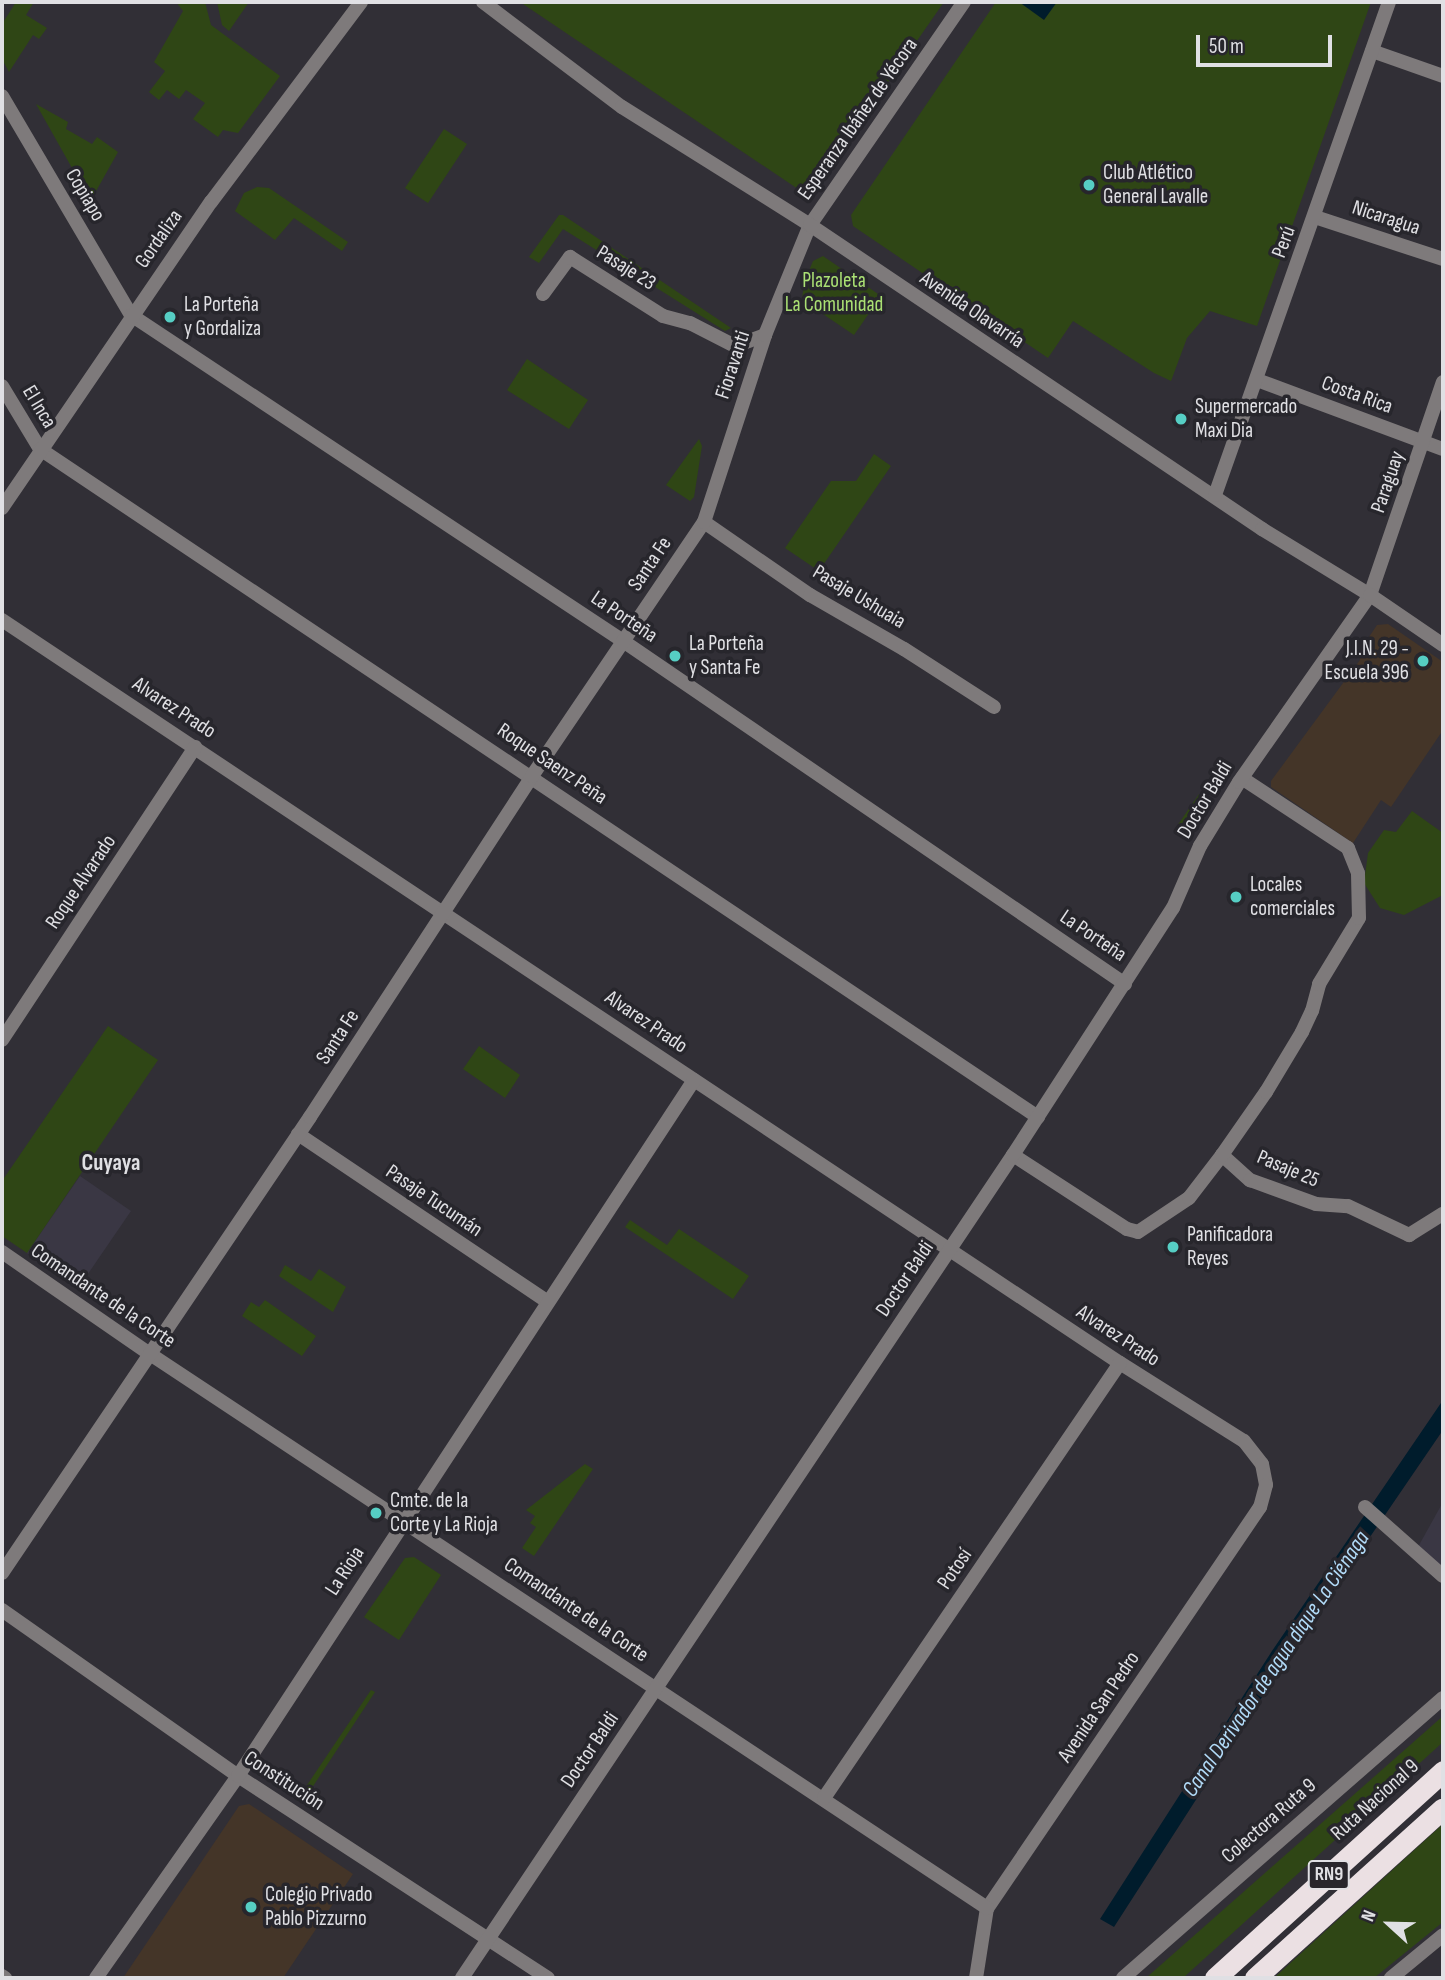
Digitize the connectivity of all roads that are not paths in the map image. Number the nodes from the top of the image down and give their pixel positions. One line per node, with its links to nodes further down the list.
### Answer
1 (361, 2): 12 (street, Gordaliza)
2 (482, 2): 9 (street, Avenida Olavarría)
3 (964, 2): 9 (street, Esperanza Ibáñez de Yécora)
4 (1389, 2): 5 (street, Perú)
5 (1372, 51): 6 (street); 8 (street, Perú)
6 (1443, 76)
7 (2, 96): 12 (street, Copiapo)
8 (1315, 216): 10 (street, Nicaragua); 14 (street, Perú)
9 (810, 225): 13 (street, Fioravanti); 20 (street, Avenida Olavarría)
10 (1443, 259)
11 (543, 294): 13 (street, Pasaje 23)
12 (131, 315): 18 (street, Gordaliza); 25 (street, La Porteña)
13 (765, 335): 22 (street, Fioravanti)
14 (1257, 380): 17 (street, Costa Rica); 20 (street, Perú)
15 (1443, 382): 17 (street, Paraguay)
16 (2, 386): 18 (street, El Inca)
17 (1424, 442): 19 (street, Costa Rica); 23 (street, Paraguay)
18 (40, 449): 21 (street, Gordaliza); 29 (street, Roque Saenz Peña)
19 (1443, 449)
20 (1215, 495): 23 (street, Avenida Olavarría)
21 (2, 508)
22 (704, 522): 25 (street, Santa Fe); 27 (street, Pasaje Ushuaia)
23 (1370, 595): 26 (street, Avenida Olavarría); 30 (street, Doctor Baldi)
24 (2, 620): 28 (street, Alvarez Prado)
25 (623, 641): 29 (street, Santa Fe); 32 (street, La Porteña)
26 (1443, 645)
27 (994, 707)
28 (195, 747): 31 (street, Alvarez Prado); 33 (street, Roque Alvarado)
29 (532, 776): 31 (street, Santa Fe); 35 (street, Roque Saenz Peña)
30 (1242, 778): 32 (street, Doctor Baldi); 37 (street)
31 (445, 912): 34 (street, Alvarez Prado); 36 (street, Santa Fe)
32 (1125, 984): 35 (street, Doctor Baldi)
33 (2, 1040)
34 (694, 1080): 40 (street, Alvarez Prado); 42 (street, La Rioja)
35 (1038, 1117): 38 (street, Doctor Baldi)
36 (298, 1134): 42 (street, Pasaje Tucumán); 43 (street, Santa Fe)
37 (1222, 1154): 38 (street); 39 (street, Pasaje 25)
38 (1013, 1155): 40 (street, Doctor Baldi)
39 (1443, 1214)
40 (950, 1249): 44 (street, Alvarez Prado); 51 (street, Doctor Baldi)
41 (2, 1252): 43 (street, Comandante de la Corte)
42 (548, 1302): 47 (street, La Rioja)
43 (150, 1354): 47 (street, Comandante de la Corte); 48 (street, Santa Fe)
44 (1119, 1363): 45 (street, Alvarez Prado); 55 (street, Potosí)
45 (1262, 1464): 57 (street, Avenida San Pedro)
46 (1366, 1507): 49 (street)
47 (403, 1520): 51 (street, Comandante de la Corte); 54 (street, La Rioja)
48 (2, 1573)
49 (1443, 1576)
50 (2, 1610): 54 (street, Constitución)
51 (656, 1689): 55 (street, Comandante de la Corte); 59 (street, Doctor Baldi)
52 (1443, 1698): 64 (street, Colectora Ruta 9)
53 (1443, 1772): 65 (highway, Ruta Nacional 9 / RN9)
54 (237, 1776): 59 (street, Constitución); 60 (street, La Rioja)
55 (824, 1798): 57 (street, Comandante de la Corte)
56 (1443, 1808): 66 (highway, RN9)
57 (987, 1908): 63 (street, Avenida San Pedro)
58 (1443, 1935): 67 (street)
59 (488, 1939): 61 (street, Doctor Baldi); 62 (street, Constitución)
60 (96, 1978)
61 (461, 1978)
62 (548, 1978)
63 (976, 1978)
64 (1124, 1978)
65 (1215, 1978)
66 (1255, 1978)
67 (1391, 1978)

